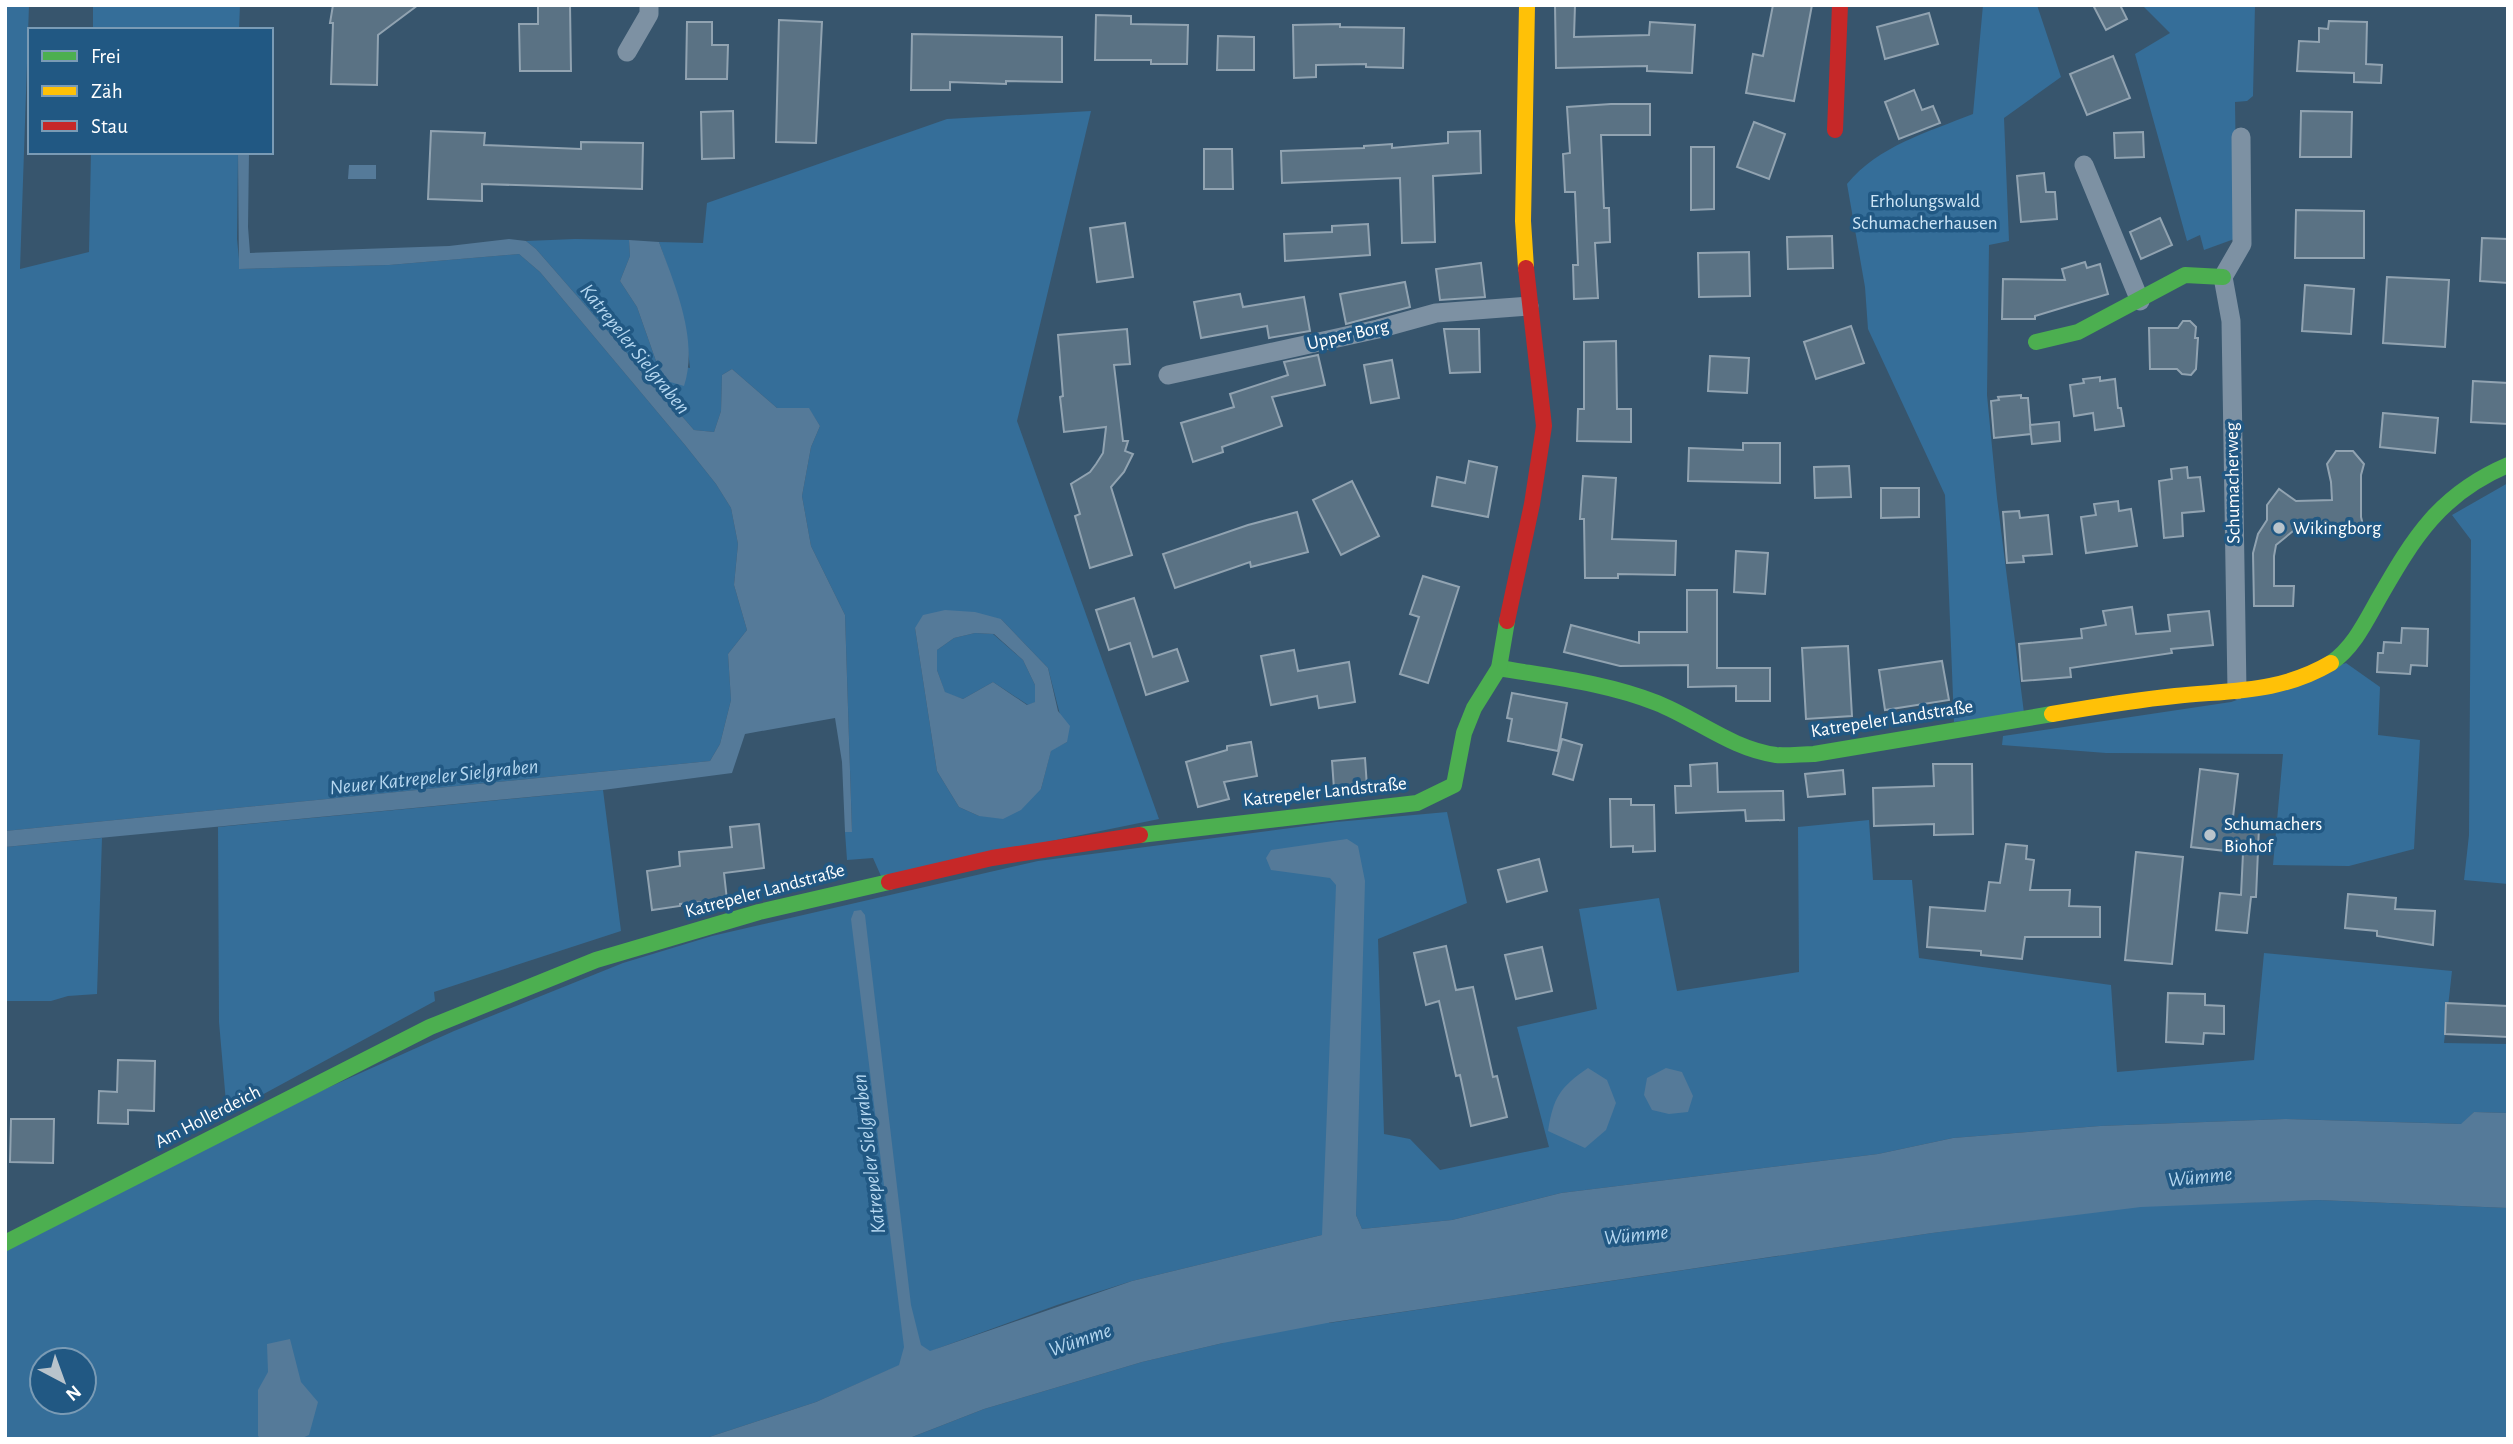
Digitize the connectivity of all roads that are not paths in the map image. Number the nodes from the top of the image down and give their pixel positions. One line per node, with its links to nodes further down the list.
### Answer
1 (649, 5): 4 (street)
2 (1527, 5): 10 (street)
3 (1840, 5): 5 (street)
4 (627, 52)
5 (1835, 130)
6 (2241, 137): 8 (street)
7 (2084, 165): 9 (street)
8 (2223, 277): 9 (street); 15 (street, Schumacherweg)
9 (2140, 301): 11 (street)
10 (1529, 306): 12 (street, Upper Borg); 14 (street)
11 (2036, 342)
12 (1168, 375)
13 (2508, 465): 15 (street, Katrepeler Landstraße)
14 (1499, 668): 15 (street, Katrepeler Landstraße); 16 (street, Katrepeler Landstraße)
15 (2237, 690)
16 (430, 1027): 17 (street, Am Hollerdeich)
17 (5, 1243)

